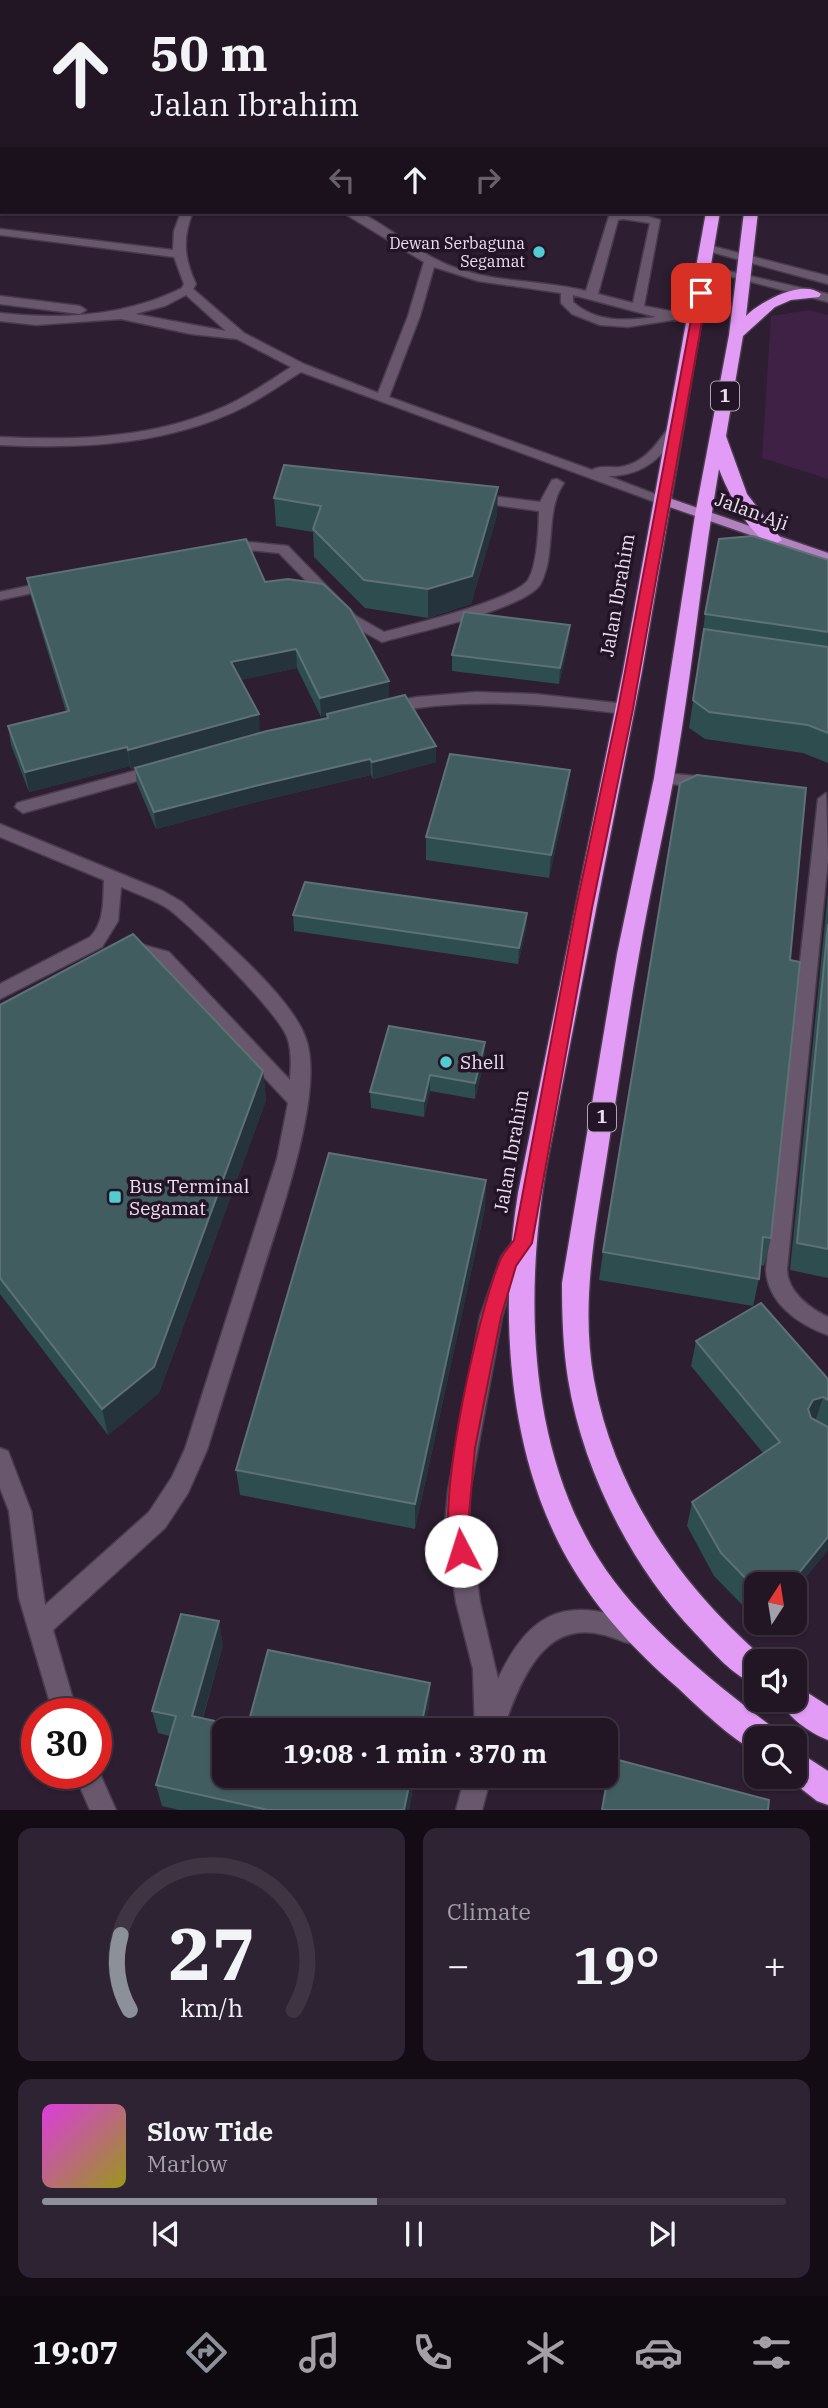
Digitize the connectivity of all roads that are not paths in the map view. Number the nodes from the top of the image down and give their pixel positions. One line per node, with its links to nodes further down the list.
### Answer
1 (186, 214): 7 (street)
2 (713, 214): 6 (highway, 1)
3 (751, 214): 8 (highway, 1)
4 (373, 217): 9 (street)
5 (0, 232): 7 (street)
6 (708, 248): 8 (street); 10 (highway, 1)
7 (177, 254): 13 (street)
8 (746, 257): 11 (highway, 1); 12 (street)
9 (430, 261): 14 (street); 26 (street)
10 (706, 267): 11 (street); 22 (highway, 1)
11 (744, 276): 16 (street); 23 (highway, 1)
12 (828, 280)
13 (187, 290): 19 (street); 24 (street)
14 (567, 290): 15 (street); 21 (street)
15 (591, 296): 18 (street); 18 (street)
16 (821, 296): 23 (highway)
17 (0, 300): 19 (street)
18 (638, 307): 21 (street)
19 (121, 314): 20 (street); 24 (street)
20 (0, 317)
21 (671, 318): 22 (street)
22 (697, 320): 27 (highway, 1)
23 (736, 335): 28 (highway, 1)
24 (240, 336): 25 (street)
25 (300, 367): 26 (street); 29 (street)
26 (382, 399): 30 (street)
27 (676, 428): 30 (street); 33 (highway, 1)
28 (718, 430): 35 (highway, 1); 36 (highway)
29 (0, 441)
30 (563, 465): 33 (street)
31 (558, 483): 34 (street)
32 (461, 496): 34 (street)
33 (663, 500): 35 (main road, Jalan Aji); 41 (highway, Jalan Ibrahim / 1)
34 (544, 507): 37 (street)
35 (703, 515): 36 (main road, Jalan Aji); 44 (highway, 1)
36 (774, 540): 38 (main road, Jalan Aji)
37 (209, 554)
38 (828, 558)
39 (65, 583): 40 (street)
40 (0, 596)
41 (625, 709): 42 (street); 53 (highway, Jalan Ibrahim / 1)
42 (376, 710)
43 (167, 767): 47 (street)
44 (664, 778): 45 (street); 58 (highway, 1)
45 (718, 785)
46 (822, 798): 54 (street)
47 (23, 807)
48 (0, 830): 49 (street)
49 (113, 877): 51 (street); 52 (street)
50 (110, 963): 52 (street)
51 (0, 992)
52 (297, 1100): 56 (street)
53 (523, 1243): 57 (highway, Jalan Ibrahim / 1); 61 (street)
54 (828, 1326)
55 (0, 1458): 56 (street)
56 (40, 1626): 59 (street)
57 (646, 1637): 62 (street); 64 (highway, Jalan Ibrahim / 1)
58 (744, 1661)
59 (61, 1698)
60 (807, 1709): 63 (highway)
61 (488, 1718)
62 (494, 1718)
63 (828, 1725)
64 (746, 1726)
65 (807, 1773): 68 (highway)
66 (475, 1788): 70 (street)
67 (94, 1789): 69 (street)
68 (828, 1790)
69 (103, 1810)
70 (470, 1810)

